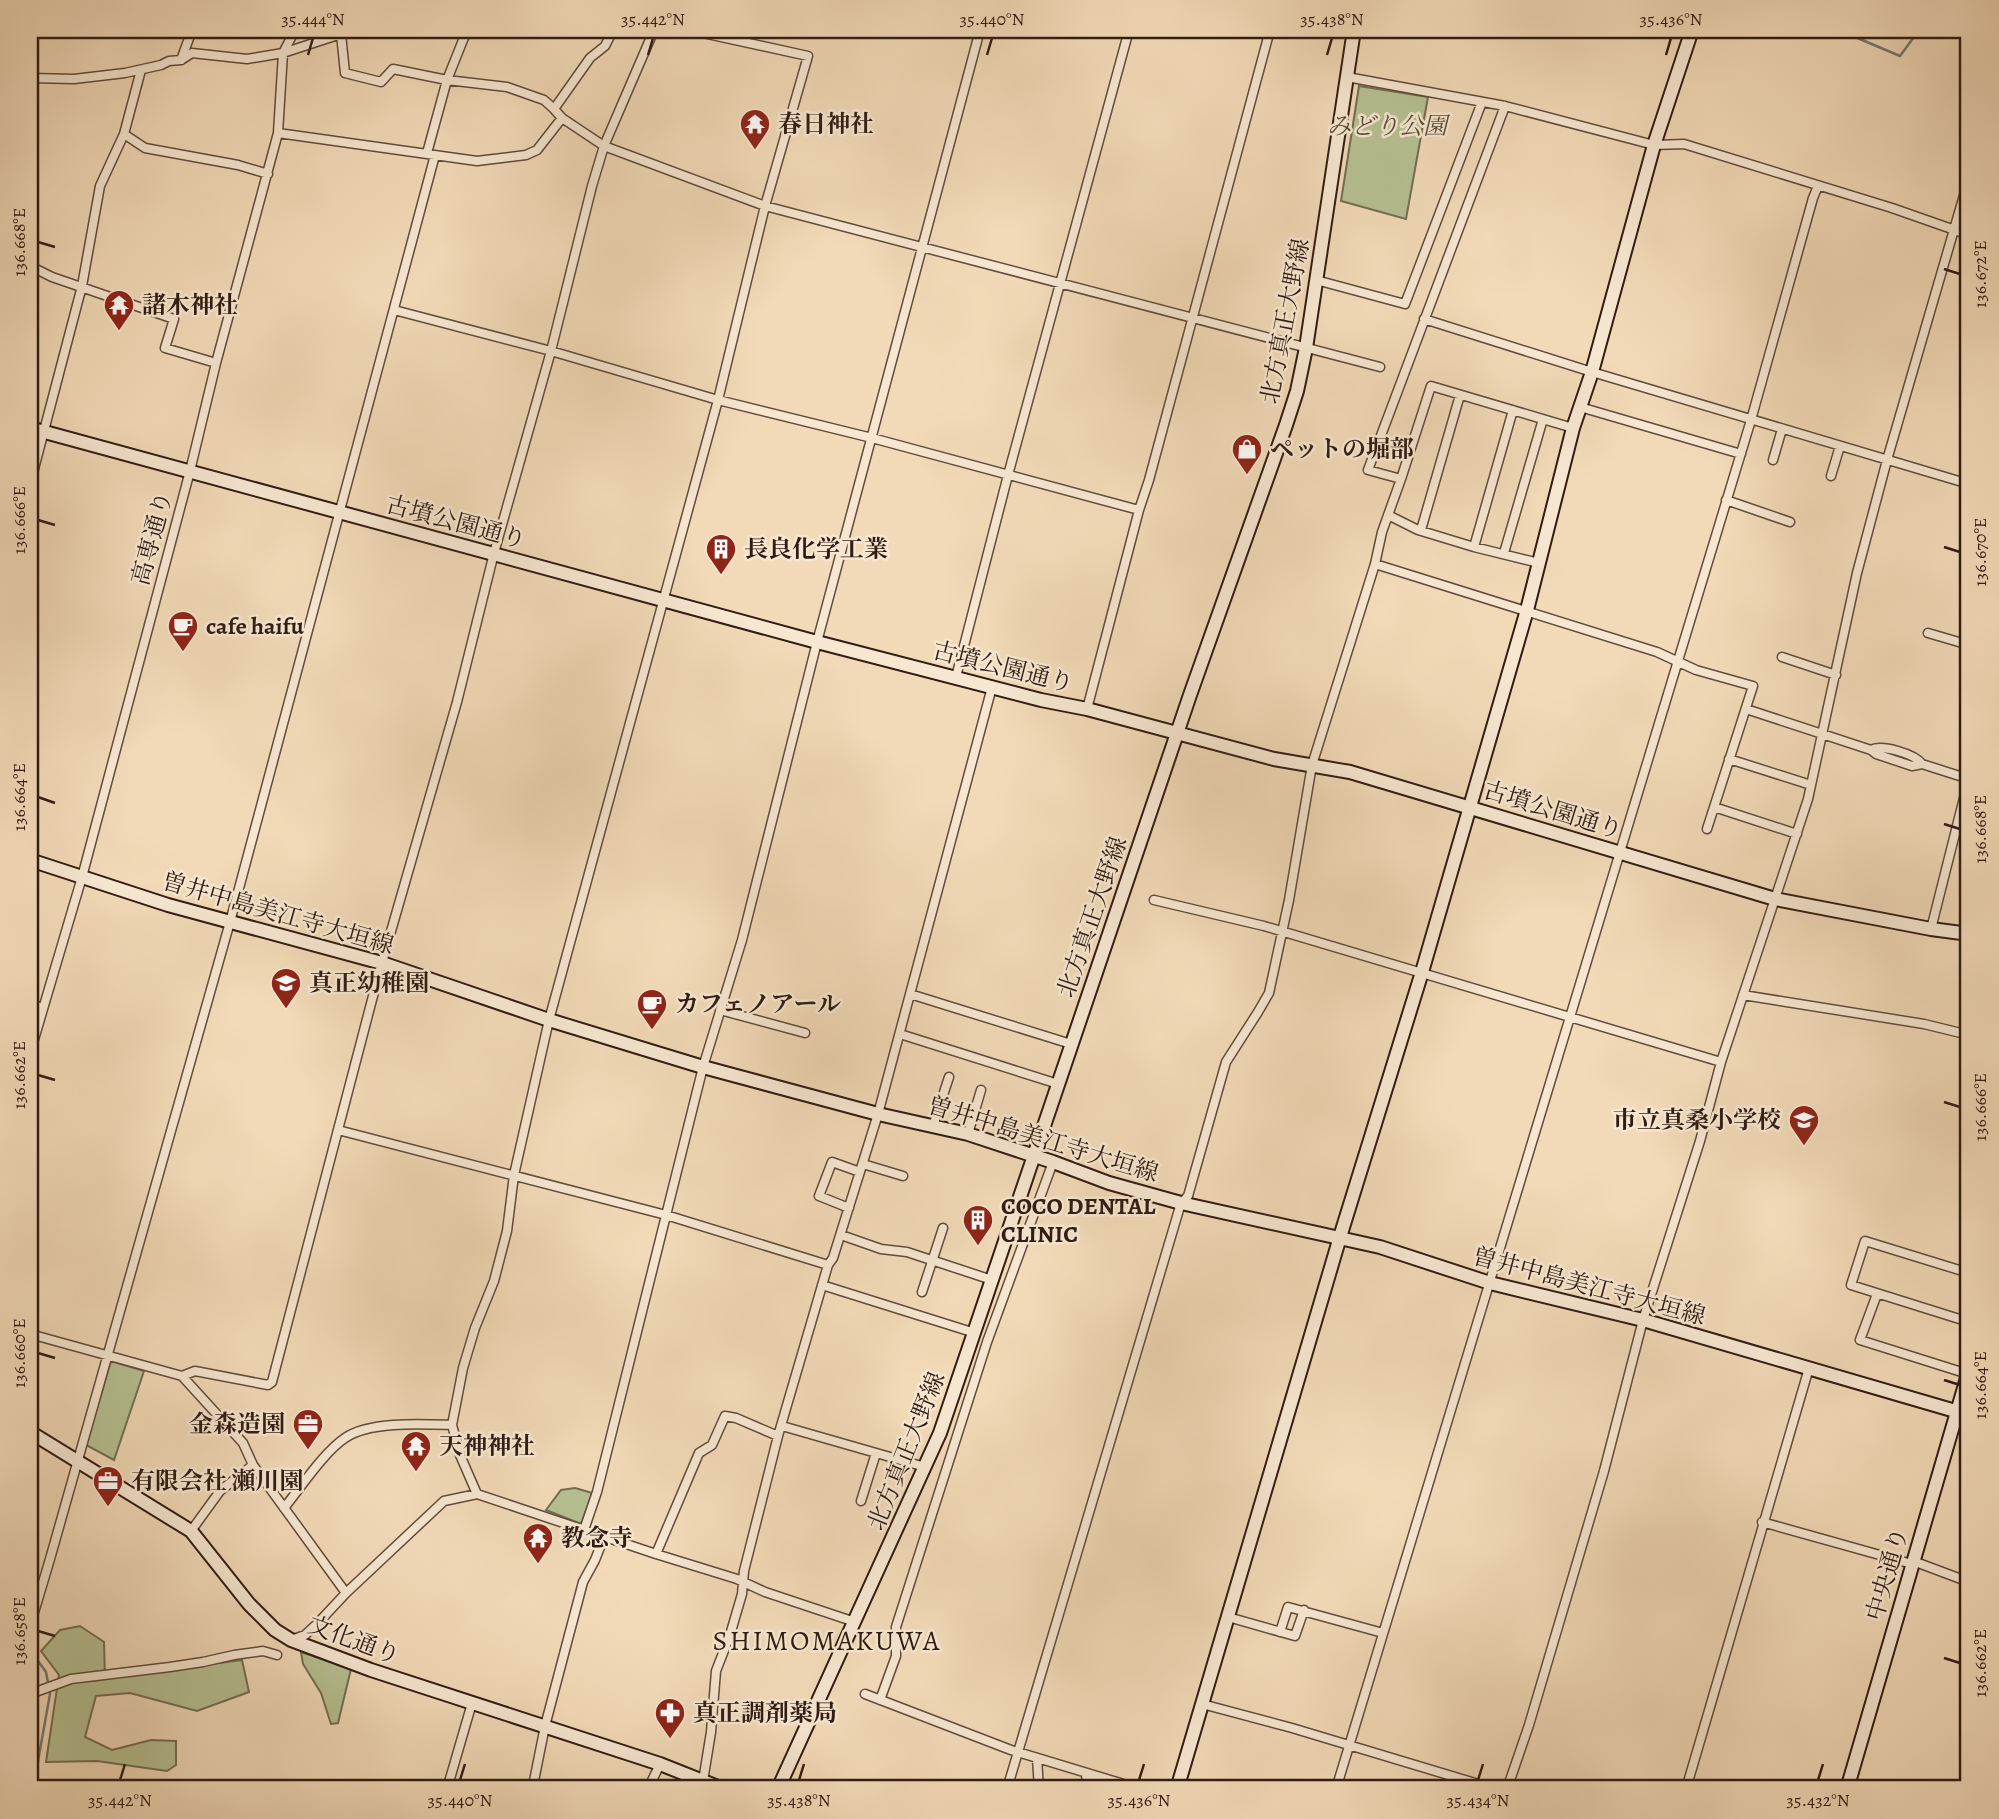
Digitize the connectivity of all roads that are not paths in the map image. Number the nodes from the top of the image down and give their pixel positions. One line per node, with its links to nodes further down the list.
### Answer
1 (192, 30): 13 (street)
2 (295, 30): 12 (street, 高専通り)
3 (467, 30): 17 (street)
4 (613, 30): 20 (street)
5 (654, 30): 25 (street)
6 (690, 30): 30 (street)
7 (981, 30): 33 (street)
8 (1129, 30): 36 (street)
9 (1270, 30): 39 (street)
10 (1354, 30): 15 (street, 北方真正大野線)
11 (1692, 30): 24 (street)
12 (283, 53): 13 (street); 17 (street); 22 (street, 高専通り)
13 (181, 60): 14 (street)
14 (141, 70): 16 (street); 23 (street)
15 (1348, 77): 18 (street); 35 (street, 北方真正大野線)
16 (30, 78)
17 (447, 80): 20 (street); 26 (street)
18 (1482, 102): 19 (street); 35 (street)
19 (1505, 106): 24 (street); 40 (street)
20 (554, 108): 21 (street)
21 (562, 118): 25 (street); 26 (street)
22 (278, 133): 26 (street); 27 (street, 高専通り)
23 (124, 134): 27 (street); 37 (street)
24 (1654, 145): 29 (street); 45 (street)
25 (604, 146): 30 (street); 42 (street)
26 (431, 154): 38 (street)
27 (268, 174): 43 (street, 高専通り)
28 (1969, 178): 31 (street)
29 (1818, 186): 31 (street); 51 (street)
30 (765, 206): 33 (street); 47 (street)
31 (1953, 231): 32 (street); 60 (street)
32 (1969, 236)
33 (923, 246): 36 (street); 56 (street)
34 (30, 266): 37 (street)
35 (1316, 280): 41 (street, 北方真正大野線)
36 (1060, 283): 39 (street); 62 (street)
37 (82, 286): 43 (street); 55 (street)
38 (394, 310): 42 (street); 69 (street)
39 (1192, 318): 41 (street); 68 (street)
40 (1424, 319): 45 (street); 64 (street)
41 (1307, 348): 44 (street); 90 (street, 北方真正大野線)
42 (551, 351): 47 (street); 74 (street)
43 (216, 363): 61 (street, 高専通り)
44 (1380, 367)
45 (1592, 372): 48 (street); 51 (street)
46 (1460, 395): 49 (street); 64 (street); 72 (street)
47 (718, 400): 56 (street); 78 (street)
48 (1580, 407): 53 (street); 58 (street)
49 (1513, 410): 50 (street); 73 (street)
50 (1543, 419): 53 (street); 75 (street)
51 (1751, 420): 54 (street); 58 (street)
52 (30, 428): 55 (street, 古墳公園通り)
53 (1573, 428): 76 (street)
54 (1782, 429): 57 (street); 59 (street)
55 (44, 432): 61 (street, 古墳公園通り); 65 (street)
56 (872, 438): 62 (street); 81 (street)
57 (1840, 446): 60 (street); 63 (street)
58 (1741, 454): 67 (street)
59 (1773, 460)
60 (1887, 460): 66 (street); 85 (street)
61 (190, 471): 69 (street, 古墳公園通り); 102 (street, 高専通り)
62 (1008, 475): 68 (street); 86 (street)
63 (1831, 476)
64 (1401, 480): 70 (street)
65 (30, 484)
66 (1969, 484)
67 (1726, 500): 71 (street); 84 (street)
68 (1139, 510): 88 (street)
69 (339, 513): 74 (street, 古墳公園通り); 105 (street)
70 (1388, 515): 72 (street); 77 (street)
71 (1790, 522)
72 (1420, 530): 73 (street)
73 (1474, 547): 75 (street)
74 (494, 553): 78 (street, 古墳公園通り); 109 (street)
75 (1504, 553): 76 (street)
76 (1539, 563): 79 (street)
77 (1375, 564): 79 (street); 93 (street)
78 (663, 599): 81 (street, 古墳公園通り); 117 (street)
79 (1527, 610): 84 (street); 96 (street)
80 (1928, 633): 82 (street)
81 (817, 642): 86 (street, 古墳公園通り); 115 (street)
82 (1969, 645)
83 (1782, 657): 85 (street)
84 (1679, 661): 89 (street); 100 (street)
85 (1836, 675): 91 (street)
86 (956, 677): 87 (street, 古墳公園通り)
87 (992, 687): 88 (street, 古墳公園通り); 111 (street)
88 (1087, 709): 90 (street, 古墳公園通り)
89 (1746, 709): 91 (street); 92 (street)
90 (1177, 732): 93 (street, 古墳公園通り); 121 (street, 北方真正大野線)
91 (1823, 734): 94 (street); 95 (street)
92 (1730, 759): 95 (street); 97 (street)
93 (1312, 765): 96 (street, 古墳公園通り); 107 (street)
94 (1969, 779): 106 (street)
95 (1811, 785): 99 (street)
96 (1468, 806): 100 (street, 古墳公園通り); 110 (street)
97 (1714, 807): 98 (street); 99 (street)
98 (1707, 829)
99 (1797, 834): 103 (street)
100 (1620, 852): 103 (street, 古墳公園通り); 116 (street)
101 (30, 860): 102 (street, 曽井中島美江寺大垣線)
102 (82, 877): 105 (street, 曽井中島美江寺大垣線); 114 (street, 高専通り)
103 (1775, 899): 106 (street, 古墳公園通り); 112 (street)
104 (1154, 900): 107 (street)
105 (230, 922): 109 (street, 曽井中島美江寺大垣線); 155 (street)
106 (1931, 929): 108 (street, 古墳公園通り)
107 (1282, 932): 110 (street); 137 (street)
108 (1969, 934)
109 (382, 963): 117 (street, 曽井中島美江寺大垣線); 130 (street)
110 (1422, 972): 116 (street); 142 (street)
111 (910, 994): 119 (street); 121 (street)
112 (1743, 995): 120 (street); 123 (street)
113 (30, 1004): 114 (street)
114 (43, 1008): 122 (street, 高専通り)
115 (720, 1010): 118 (street); 124 (street)
116 (1571, 1018): 123 (street); 147 (street)
117 (549, 1020): 124 (street, 曽井中島美江寺大垣線); 135 (street)
118 (805, 1033)
119 (900, 1034): 126 (street); 128 (street)
120 (1969, 1035)
121 (1071, 1044): 126 (street, 北方真正大野線)
122 (30, 1054)
123 (1721, 1062): 151 (street)
124 (703, 1067): 128 (street, 曽井中島美江寺大垣線); 139 (street)
125 (949, 1077): 129 (street)
126 (1058, 1084): 132 (street, 北方真正大野線)
127 (981, 1090): 131 (street)
128 (878, 1114): 129 (street, 曽井中島美江寺大垣線); 134 (street)
129 (933, 1126): 131 (street, 曽井中島美江寺大垣線)
130 (338, 1130): 135 (street); 158 (street)
131 (968, 1134): 132 (street, 曽井中島美江寺大垣線)
132 (1033, 1155): 133 (street, 曽井中島美江寺大垣線); 146 (street, 北方真正大野線)
133 (1053, 1162): 137 (street, 曽井中島美江寺大垣線); 190 (street)
134 (861, 1168): 136 (street); 138 (street); 138 (street)
135 (513, 1175): 139 (street); 160 (street)
136 (903, 1176)
137 (1181, 1203): 142 (street, 曽井中島美江寺大垣線); 195 (street)
138 (849, 1208): 141 (street)
139 (666, 1215): 144 (street); 172 (street)
140 (943, 1228): 143 (street)
141 (841, 1235): 143 (street); 144 (street)
142 (1340, 1237): 147 (street, 曽井中島美江寺大垣線); 181 (street)
143 (932, 1261): 146 (street); 149 (street)
144 (828, 1265): 148 (street)
145 (1969, 1273): 150 (street)
146 (992, 1280): 153 (street, 北方真正大野線)
147 (1490, 1283): 151 (street, 曽井中島美江寺大垣線); 185 (street)
148 (822, 1285): 153 (street); 161 (street)
149 (922, 1292)
150 (1877, 1294): 152 (street); 157 (street)
151 (1643, 1320): 156 (street, 曽井中島美江寺大垣線); 213 (street)
152 (1969, 1322)
153 (975, 1333): 167 (street, 北方真正大野線)
154 (30, 1334): 155 (street)
155 (107, 1356): 158 (street); 165 (street)
156 (1808, 1368): 159 (street, 曽井中島美江寺大垣線); 171 (street)
157 (1969, 1373): 159 (street, 中央通り)
158 (182, 1377): 166 (street)
159 (1963, 1413): 176 (street, 中央通り)
160 (452, 1425): 168 (street); 170 (street)
161 (782, 1426): 163 (street); 164 (street)
162 (30, 1432): 165 (street, 文化通り)
163 (778, 1436): 175 (street); 178 (street)
164 (876, 1453): 167 (street); 169 (street)
165 (77, 1460): 173 (street, 文化通り); 183 (street)
166 (253, 1465): 170 (street); 173 (street)
167 (925, 1467): 182 (street, 北方真正大野線)
168 (477, 1494): 172 (street); 179 (street)
169 (861, 1501)
170 (284, 1508): 179 (street)
171 (1762, 1522): 176 (street); 214 (street)
172 (584, 1530): 174 (street)
173 (191, 1531): 186 (street, 文化通り)
174 (604, 1537): 175 (street); 193 (street)
175 (656, 1554): 178 (street)
176 (1912, 1563): 177 (street); 215 (street, 中央通り)
177 (1969, 1582)
178 (743, 1583): 182 (street); 199 (street)
179 (346, 1593): 186 (street)
180 (1304, 1610): 184 (street); 184 (street); 185 (street)
181 (1228, 1617): 184 (street); 192 (street)
182 (855, 1622): 205 (street, 北方真正大野線)
183 (30, 1626)
184 (1280, 1632)
185 (1383, 1633): 194 (street)
186 (291, 1640): 191 (street, 文化通り)
187 (278, 1655): 188 (street)
188 (30, 1694)
189 (865, 1694): 190 (street)
190 (880, 1700): 195 (street)
191 (472, 1703): 193 (street, 文化通り); 201 (street)
192 (1202, 1704): 194 (street); 210 (street)
193 (545, 1726): 197 (street, 文化通り); 202 (street)
194 (1349, 1747): 211 (street); 212 (street)
195 (1018, 1752): 196 (street); 206 (street)
196 (1037, 1758): 198 (street); 207 (street)
197 (660, 1764): 199 (street, 文化通り); 203 (street)
198 (1086, 1773): 200 (street); 208 (street)
199 (699, 1780): 204 (street, 文化通り)
200 (1114, 1786): 209 (street)
201 (447, 1789)
202 (528, 1789)
203 (648, 1789)
204 (723, 1789)
205 (778, 1789)
206 (1007, 1789)
207 (1038, 1789)
208 (1087, 1789)
209 (1140, 1789)
210 (1177, 1789)
211 (1336, 1789)
212 (1495, 1789)
213 (1507, 1789)
214 (1685, 1789)
215 (1847, 1789)

